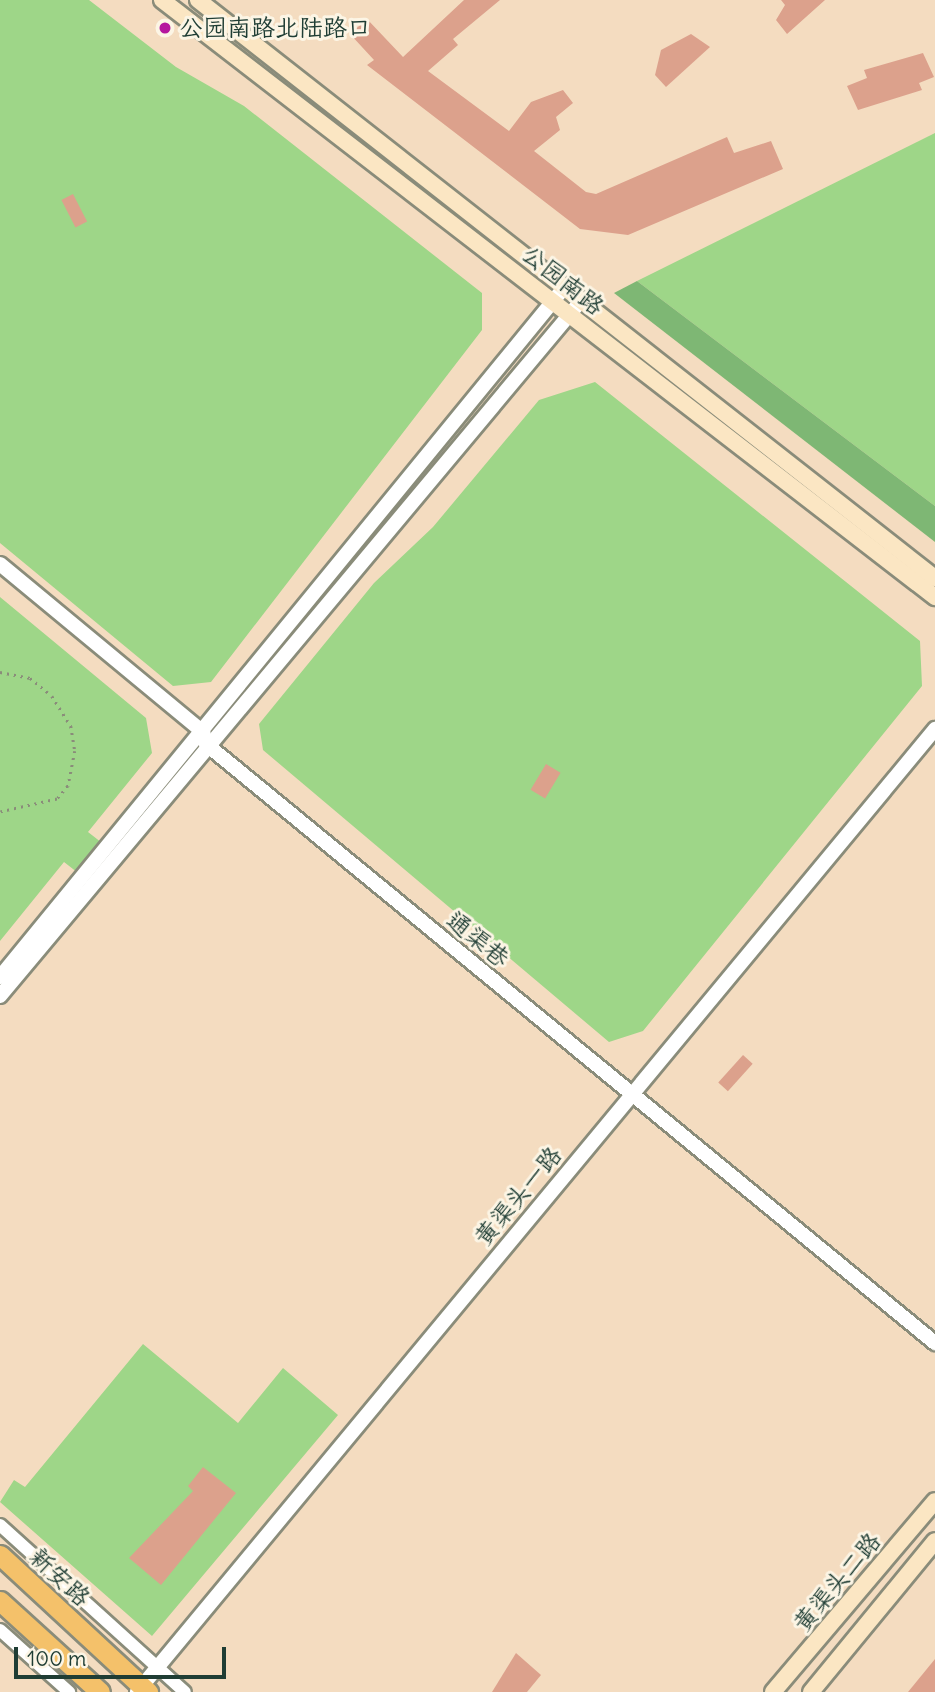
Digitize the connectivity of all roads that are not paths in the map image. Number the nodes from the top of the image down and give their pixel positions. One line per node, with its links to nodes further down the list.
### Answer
1 (162, 0): 3 (main road, 公园南路)
2 (198, 0): 3 (main road, 公园南路)
3 (557, 295): 4 (main road, 公园南路); 9 (street)
4 (575, 309): 6 (main road, 公园南路); 7 (main road, 公园南路); 9 (street)
5 (0, 564): 9 (street, 通渠巷)
6 (935, 578)
7 (935, 597)
8 (935, 729): 12 (street, 黄渠头一路)
9 (204, 738): 10 (street); 11 (street); 12 (street, 通渠巷)
10 (0, 977)
11 (0, 996)
12 (632, 1095): 13 (street, 通渠巷); 20 (street, 黄渠头一路)
13 (935, 1343)
14 (935, 1501): 25 (main road, 黄渠头二路)
15 (0, 1525): 20 (street)
16 (935, 1541): 26 (main road, 黄渠头二路)
17 (0, 1555): 21 (main road, 新安路)
18 (0, 1601): 23 (main road)
19 (0, 1630): 22 (street)
20 (158, 1667): 21 (street, 黄渠头一路); 24 (street)
21 (142, 1690)
22 (69, 1692)
23 (100, 1692)
24 (185, 1692)
25 (773, 1692)
26 (811, 1692)

